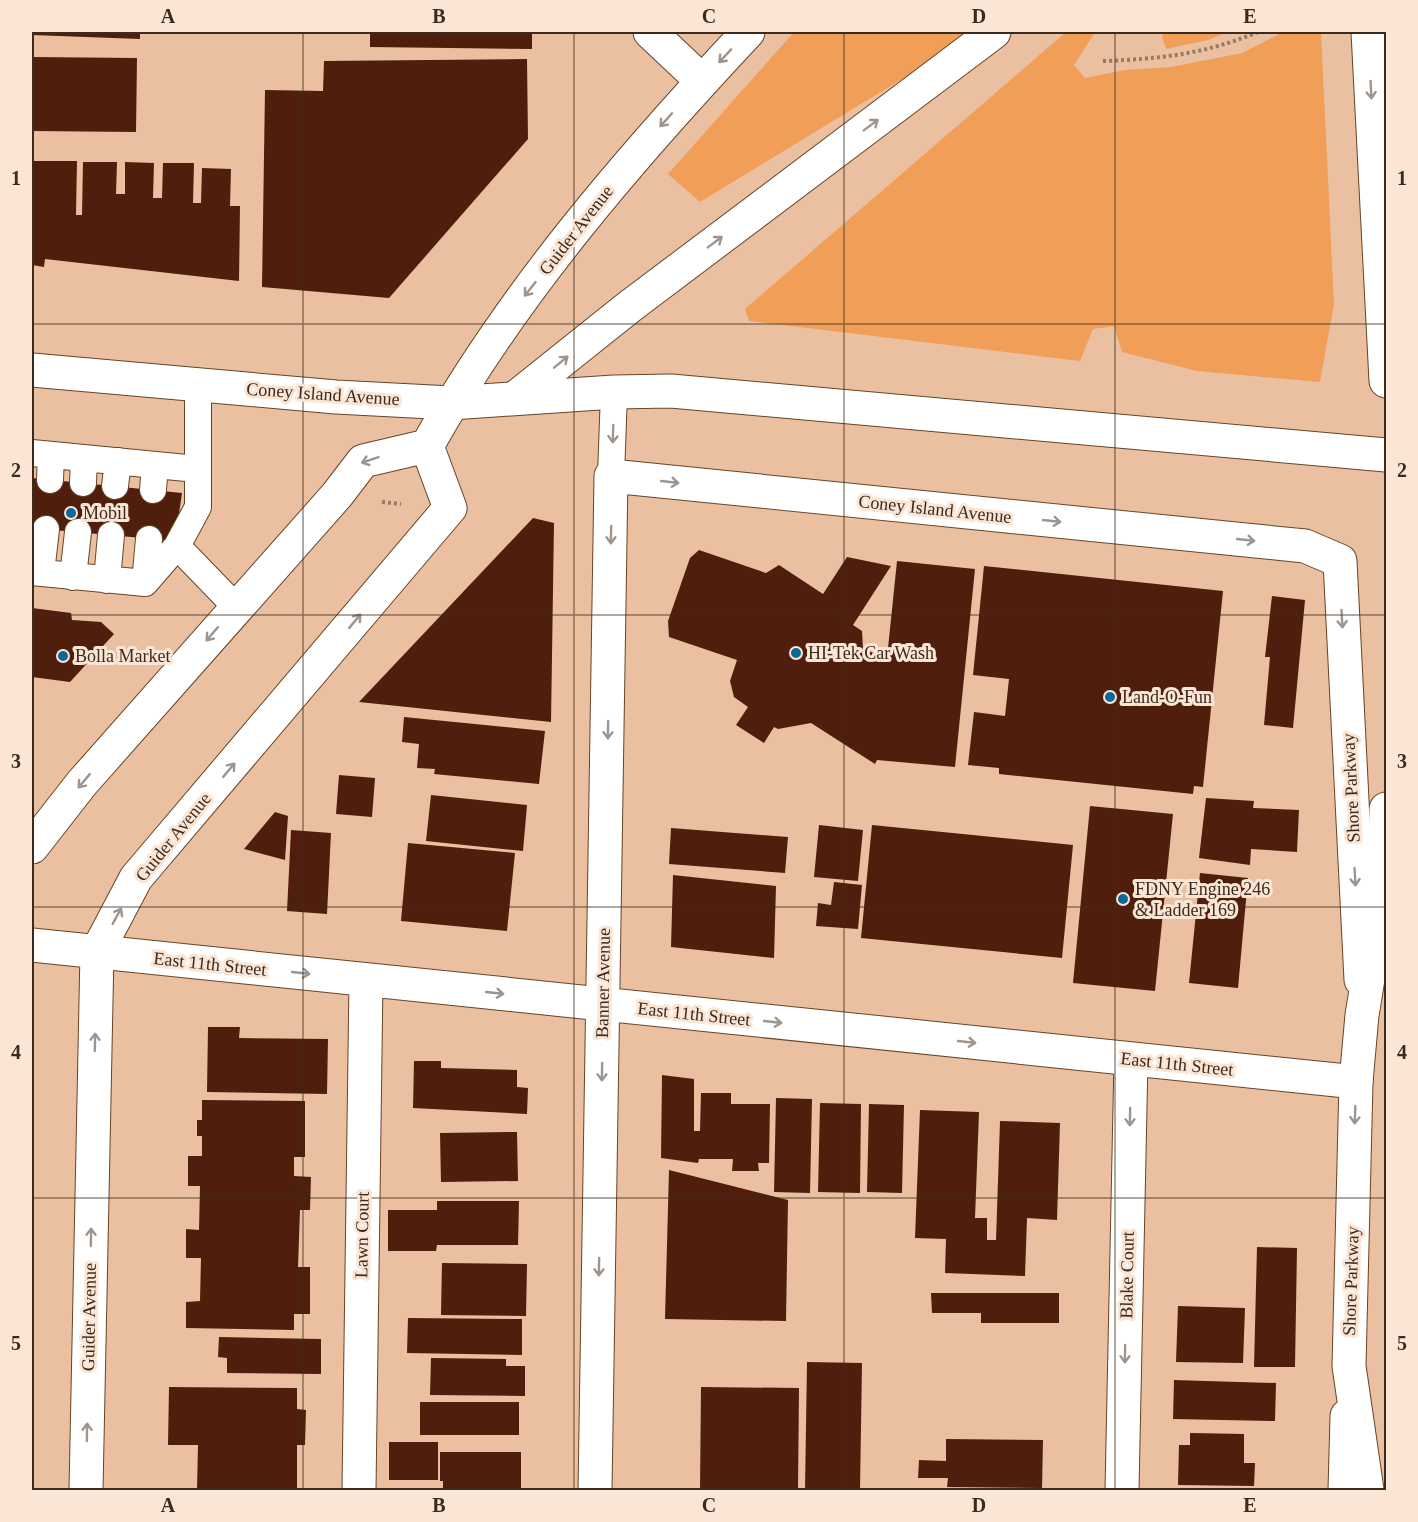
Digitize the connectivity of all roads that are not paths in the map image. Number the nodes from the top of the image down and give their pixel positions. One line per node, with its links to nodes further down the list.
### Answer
1 (650, 32): 5 (main road)
2 (748, 32): 5 (main road, Guider Avenue, one-way to 5)
3 (994, 32): 10 (main road, one-way to 3)
4 (1368, 32): 7 (main road, one-way to 7)
5 (702, 81): 11 (main road, Guider Avenue, one-way to 11)
6 (32, 370): 8 (main road, Coney Island Avenue)
7 (1386, 381)
8 (198, 385): 11 (main road, Coney Island Avenue); 16 (lane)
9 (614, 392): 10 (main road, Coney Island Avenue); 13 (main road, Coney Island Avenue); 17 (lane, one-way to 17)
10 (515, 398): 11 (main road, Coney Island Avenue)
11 (451, 403): 12 (main road, Guider Avenue)
12 (427, 446): 29 (main road, one-way to 29); 33 (main road, Guider Avenue, one-way to 12)
13 (1386, 455)
14 (44, 463): 15 (lane)
15 (155, 465): 16 (lane); 18 (lane)
16 (198, 469): 23 (lane)
17 (612, 476): 24 (main road, Coney Island Avenue, one-way to 24); 35 (main road, Banner Avenue, one-way to 35)
18 (153, 490)
19 (46, 529): 25 (lane)
20 (78, 532): 26 (lane)
21 (111, 535): 27 (lane)
22 (149, 539): 28 (lane)
23 (177, 546): 28 (lane); 29 (lane)
24 (1340, 561): 36 (main road, Shore Parkway, one-way to 36)
25 (36, 573): 26 (lane)
26 (73, 577): 27 (lane)
27 (107, 580): 28 (lane)
28 (145, 583)
29 (236, 606): 31 (main road, one-way to 31)
30 (1386, 809): 36 (main road, Shore Parkway)
31 (32, 847)
32 (32, 945): 33 (main road, East 11th Street)
33 (97, 952): 34 (main road, East 11th Street, one-way to 34); 40 (main road, Guider Avenue, one-way to 33)
34 (366, 980): 35 (main road, East 11th Street, one-way to 35); 41 (main road, Lawn Court)
35 (603, 1004): 37 (main road, East 11th Street, one-way to 37); 42 (main road, Banner Avenue, one-way to 42)
36 (1362, 1015): 38 (main road, Shore Parkway)
37 (1131, 1059): 38 (main road, East 11th Street); 43 (main road, Blake Court, one-way to 43)
38 (1356, 1082): 39 (main road, Shore Parkway, one-way to 39)
39 (1348, 1366): 44 (main road, Shore Parkway); 45 (main road, Shore Parkway)
40 (86, 1491)
41 (358, 1491)
42 (595, 1491)
43 (1122, 1491)
44 (1346, 1491)
45 (1367, 1491)

